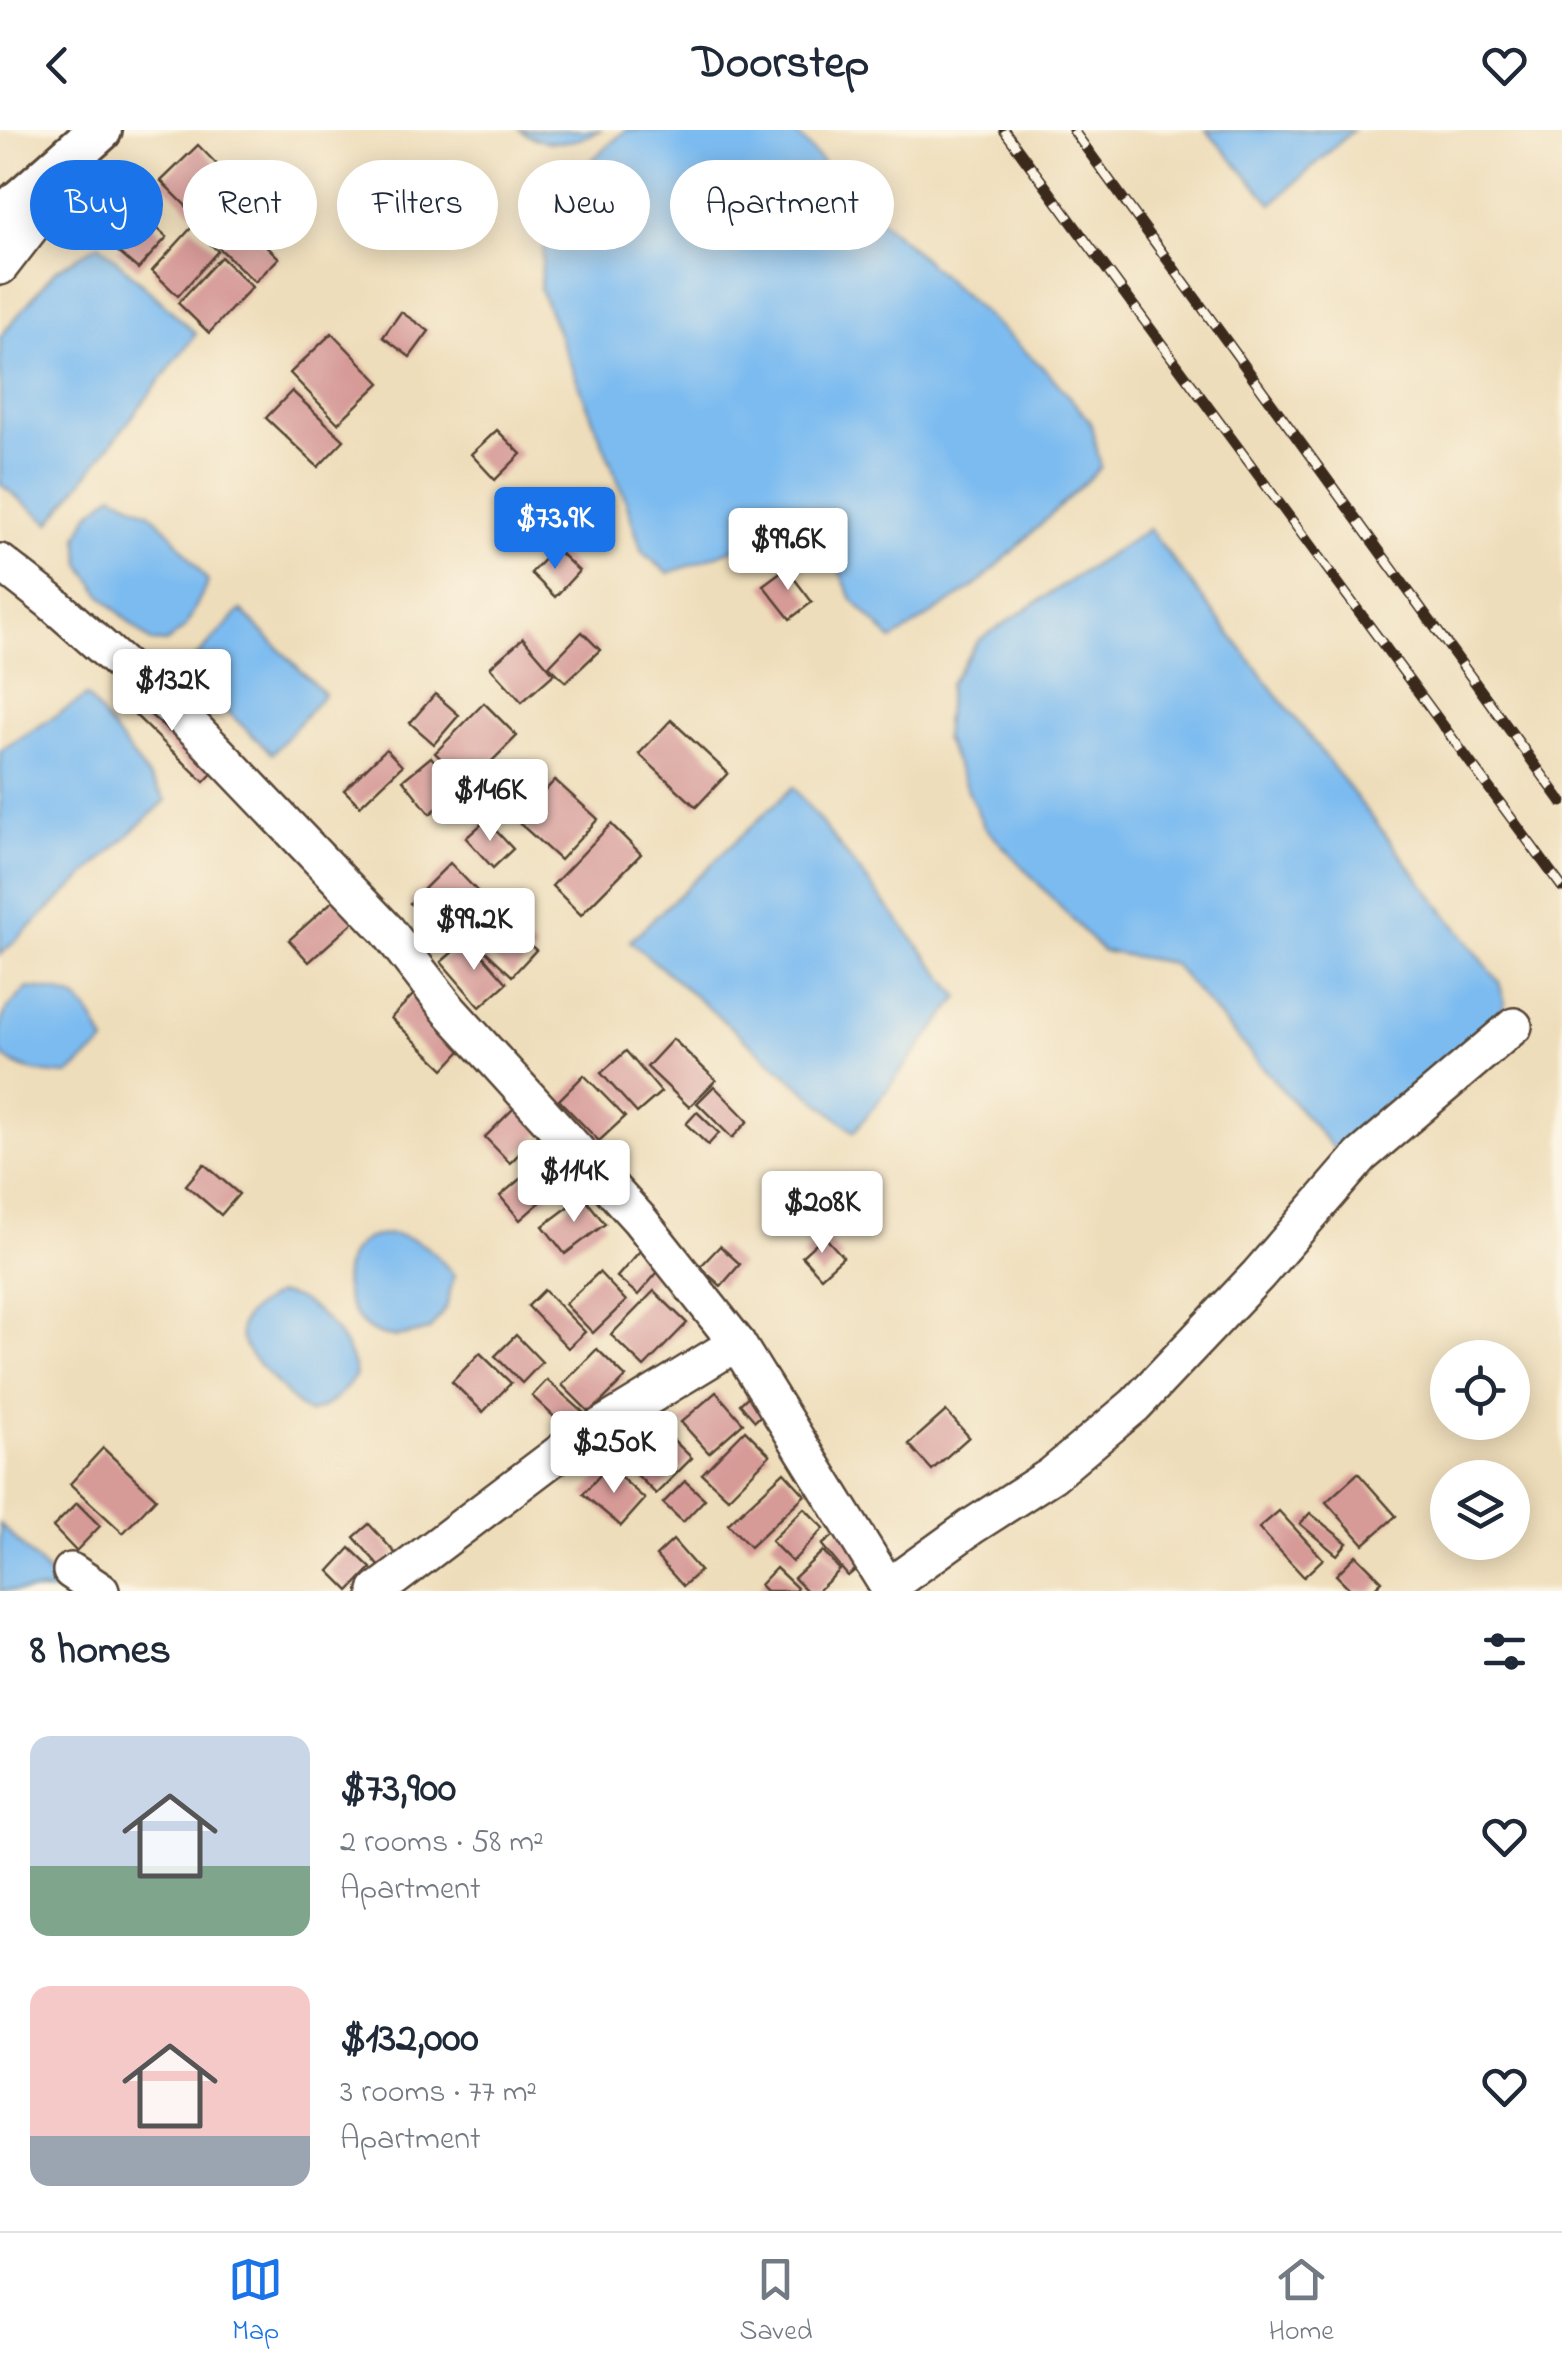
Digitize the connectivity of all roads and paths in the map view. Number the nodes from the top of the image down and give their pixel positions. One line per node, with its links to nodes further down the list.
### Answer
1 (103, 130): 2 (main road); 3 (street)
2 (0, 219)
3 (0, 267)
4 (0, 562): 6 (street)
5 (1514, 1026): 8 (street)
6 (738, 1343): 8 (street); 10 (street)
7 (71, 1571): 9 (street)
8 (889, 1589)
9 (101, 1591)
10 (377, 1591)

